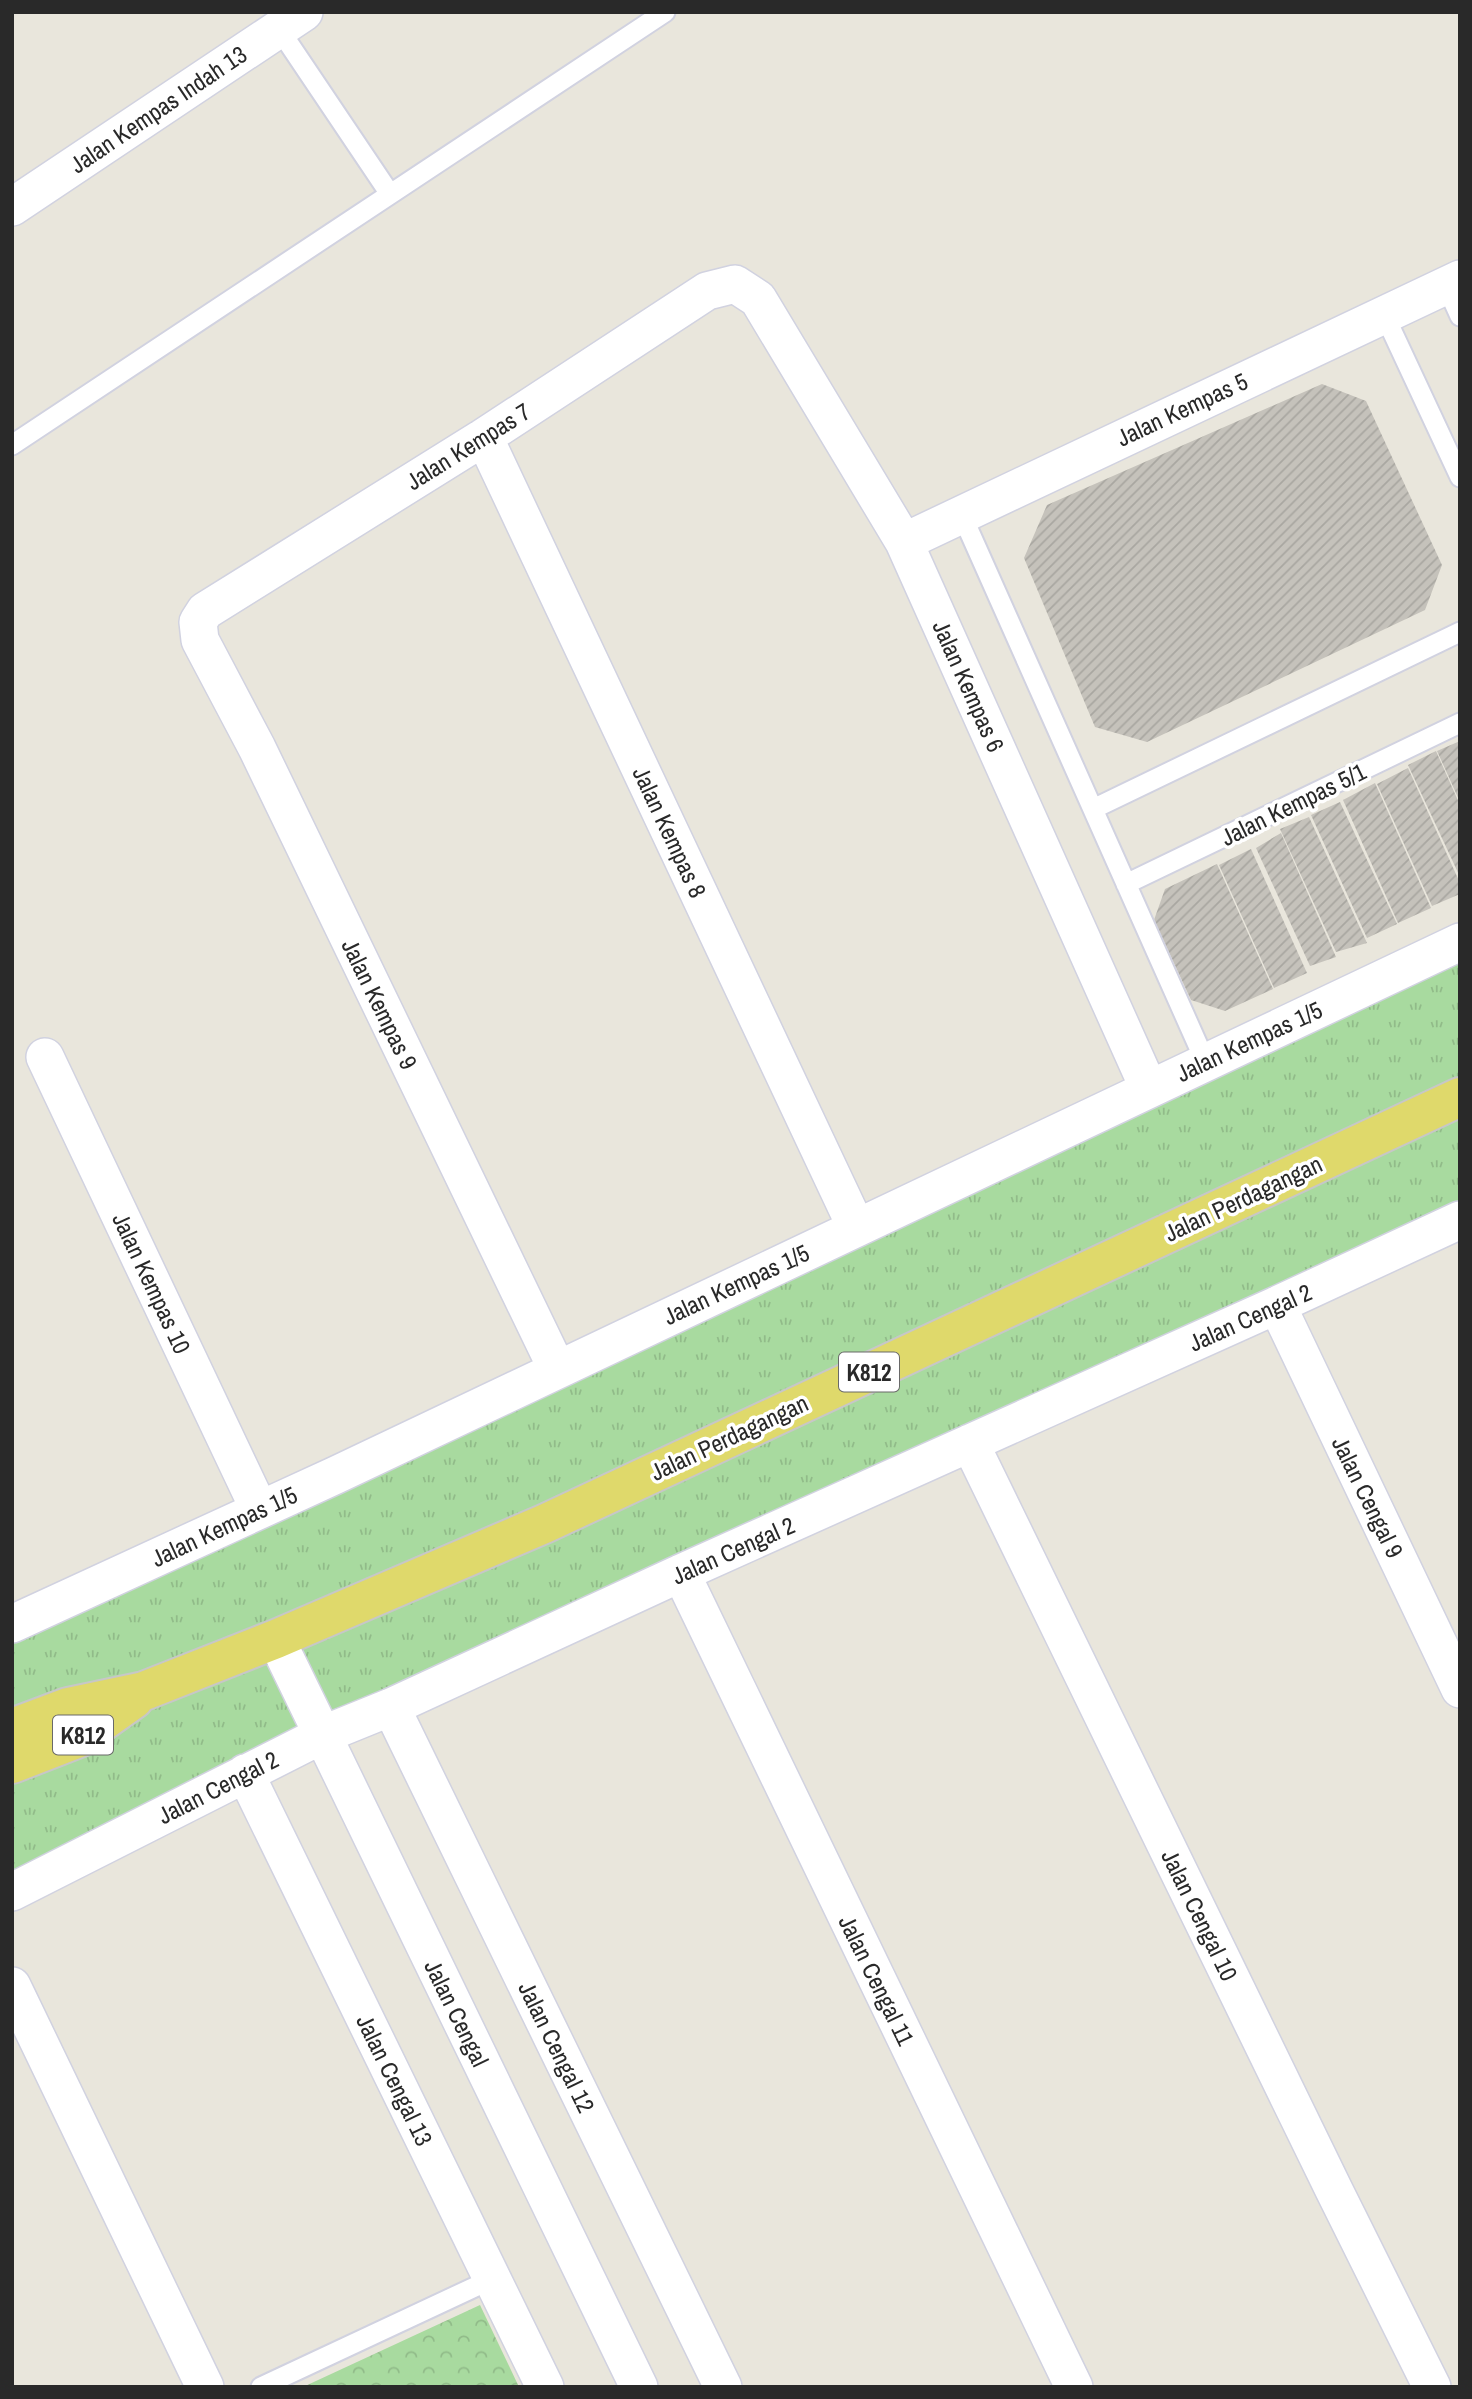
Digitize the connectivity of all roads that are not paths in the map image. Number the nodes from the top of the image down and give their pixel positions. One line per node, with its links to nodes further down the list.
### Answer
1 (665, 12): 3 (lane)
2 (291, 21): 3 (lane); 4 (street, Jalan Kempas Indah 13)
3 (390, 194): 9 (lane)
4 (12, 206)
5 (1455, 293): 7 (street, Jalan Kempas 5)
6 (758, 299): 8 (street, Jalan Kempas 7); 12 (street, Jalan Kempas 6)
7 (1384, 314): 10 (lane); 11 (street, Jalan Kempas 5)
8 (484, 437): 14 (street, Jalan Kempas 7); 24 (street, Jalan Kempas 8)
9 (12, 445)
10 (1460, 477)
11 (961, 513): 12 (street, Jalan Kempas 5); 16 (lane)
12 (904, 542): 21 (street, Jalan Kempas 6)
13 (1460, 632): 16 (lane)
14 (200, 640): 26 (street, Jalan Kempas 9)
15 (1460, 723): 17 (lane, Jalan Kempas 5/1)
16 (1093, 809): 17 (lane)
17 (1126, 884): 20 (lane)
18 (1460, 942): 20 (street, Jalan Kempas 1/5)
19 (45, 1057): 28 (street, Jalan Kempas 10)
20 (1205, 1061): 21 (street, Jalan Kempas 1/5)
21 (1149, 1089): 24 (street, Jalan Kempas 1/5)
22 (1460, 1097): 31 (main road, Jalan Perdagangan / K812)
23 (1460, 1220): 25 (street, Jalan Cengal 2)
24 (856, 1227): 26 (street, Jalan Kempas 1/5)
25 (1277, 1305): 27 (street, Jalan Cengal 2); 32 (street, Jalan Cengal 9)
26 (557, 1369): 28 (street, Jalan Kempas 1/5)
27 (970, 1443): 29 (street, Jalan Cengal 2); 48 (street, Jalan Cengal 10)
28 (259, 1509): 30 (street, Jalan Kempas 1/5)
29 (681, 1573): 34 (street, Jalan Cengal 2); 47 (street, Jalan Cengal 11)
30 (12, 1624)
31 (276, 1639): 33 (main road, Jalan Perdagangan / K812); 36 (street, Jalan Cengal)
32 (1460, 1689)
33 (145, 1691): 35 (main road, Jalan Perdagangan / K812); 37 (main road, Jalan Perdagangan / K812)
34 (391, 1707): 36 (street, Jalan Cengal 2); 46 (street, Jalan Cengal 12)
35 (12, 1728)
36 (322, 1735): 38 (street, Jalan Cengal 2); 45 (street, Jalan Cengal)
37 (12, 1764)
38 (245, 1773): 39 (street, Jalan Cengal 2); 41 (street, Jalan Cengal 13)
39 (12, 1892)
40 (12, 1986): 42 (street)
41 (492, 2279): 43 (lane); 44 (street, Jalan Cengal 13)
42 (205, 2387)
43 (261, 2387)
44 (545, 2387)
45 (639, 2387)
46 (723, 2387)
47 (1074, 2387)
48 (1432, 2387)

